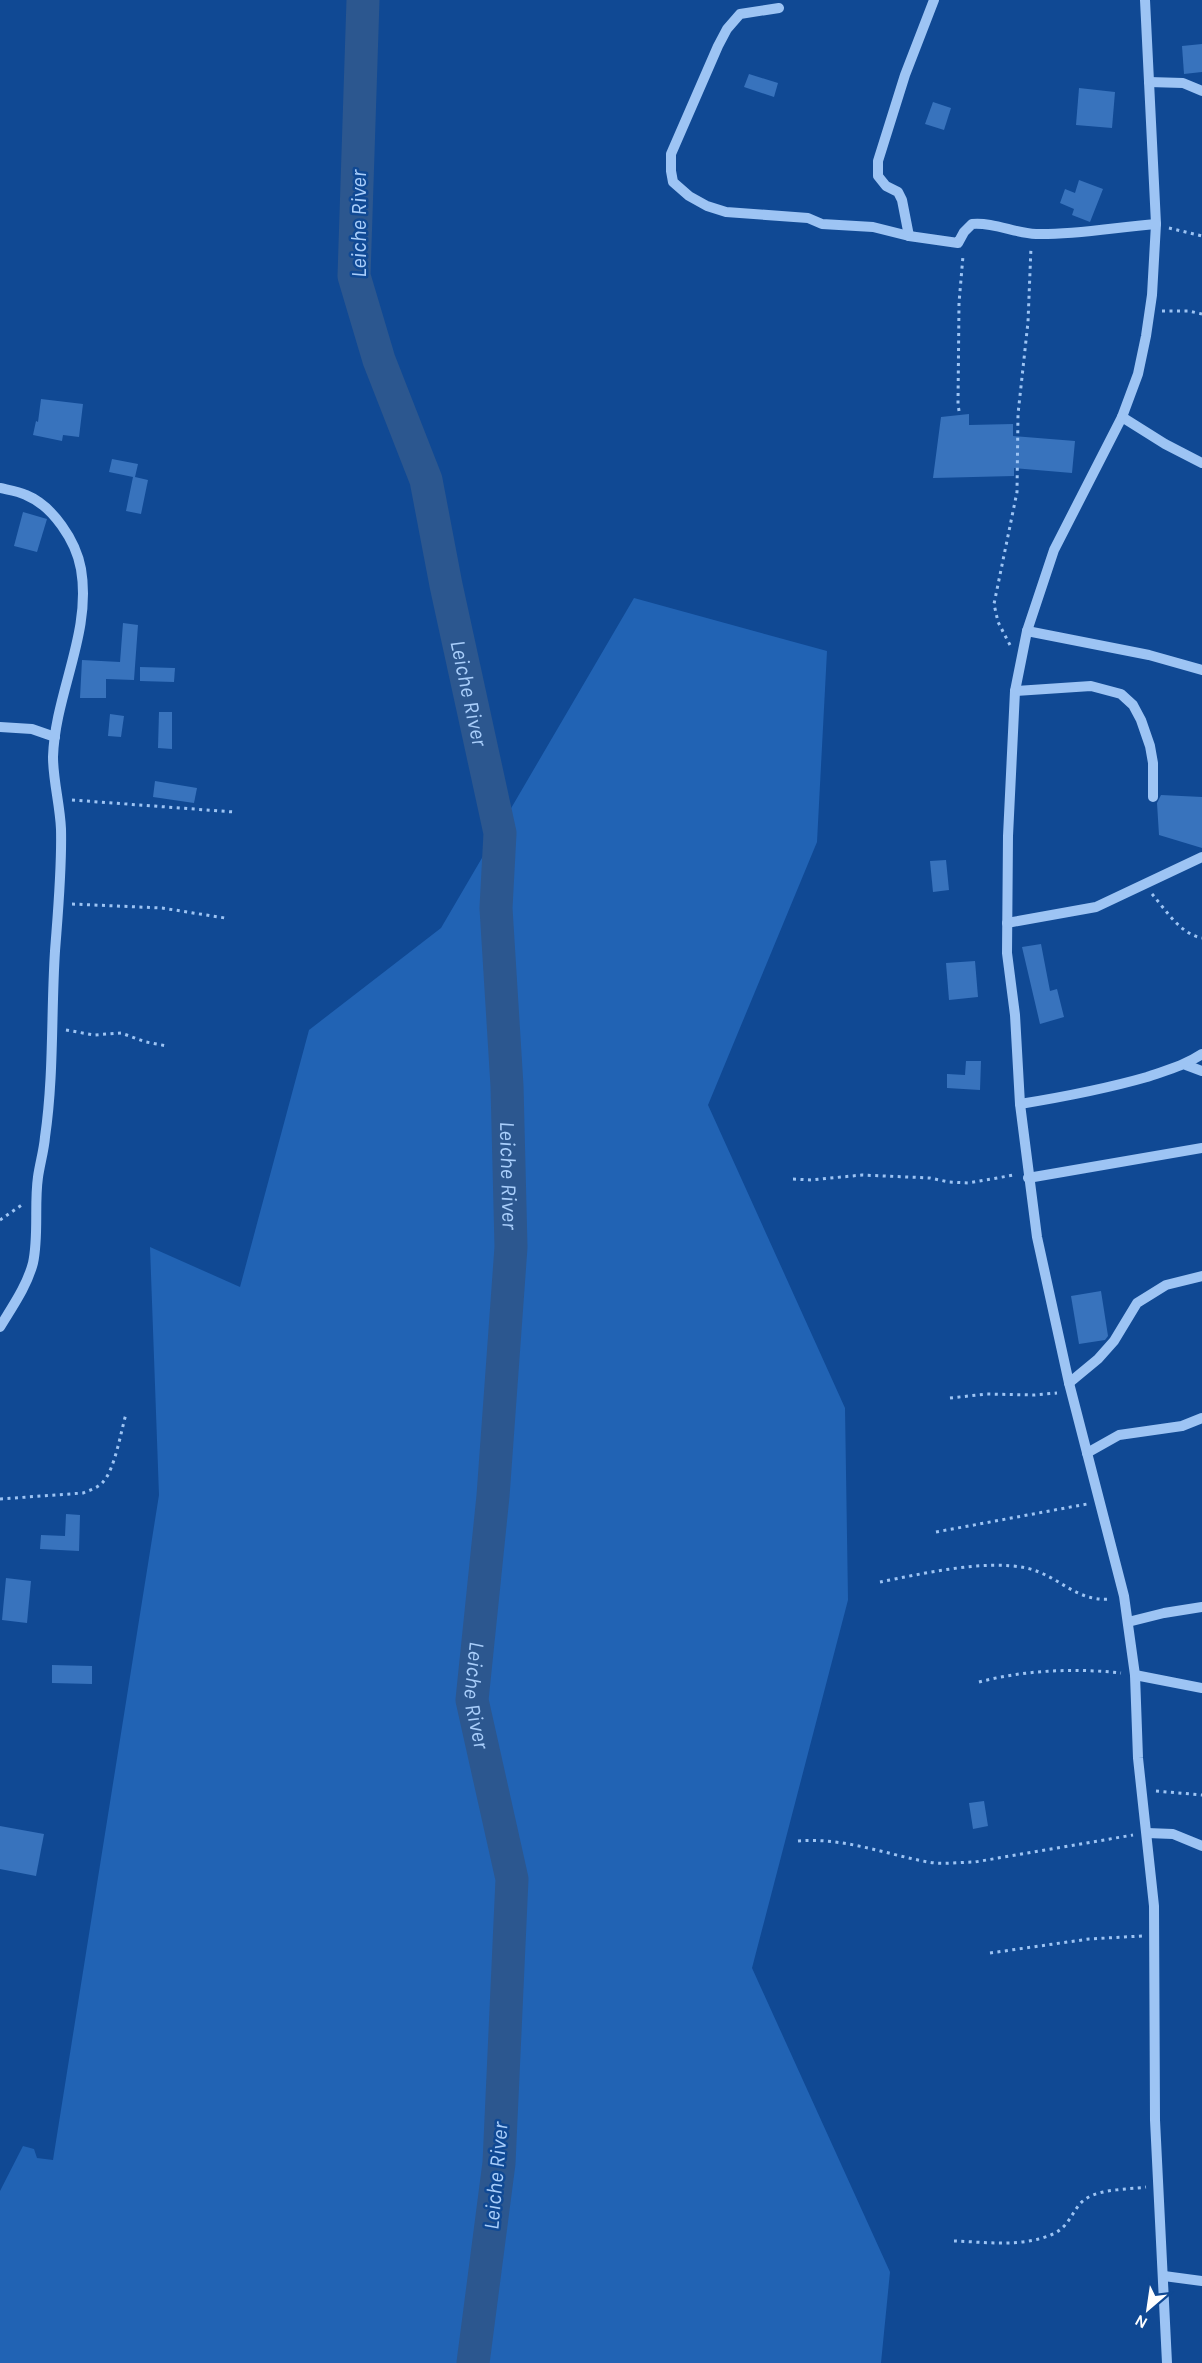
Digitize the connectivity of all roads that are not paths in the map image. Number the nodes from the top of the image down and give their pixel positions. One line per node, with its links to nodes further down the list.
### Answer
1 (934, 0): 7 (street)
2 (1145, 0): 4 (street)
3 (779, 8): 7 (street)
4 (1149, 82): 5 (street); 6 (street)
5 (1202, 91)
6 (1156, 224): 7 (street); 8 (street)
7 (909, 236)
8 (1122, 417): 9 (street); 11 (street)
9 (1202, 463)
10 (0, 488): 15 (street)
11 (1027, 631): 12 (street); 13 (street)
12 (1202, 670)
13 (1015, 692): 16 (street); 18 (street)
14 (0, 727): 15 (street)
15 (55, 737): 26 (street)
16 (1153, 797)
17 (1202, 856): 18 (street)
18 (1006, 923): 22 (street)
19 (1202, 1054): 20 (street)
20 (1186, 1065): 21 (street); 22 (street)
21 (1202, 1071)
22 (1020, 1104): 24 (street)
23 (1202, 1148): 24 (street)
24 (1028, 1174): 27 (street)
25 (1202, 1276): 27 (street)
26 (0, 1327)
27 (1070, 1386): 29 (street)
28 (1202, 1418): 29 (street)
29 (1087, 1453): 31 (street)
30 (1202, 1607): 31 (street)
31 (1128, 1622): 32 (street)
32 (1135, 1675): 33 (street); 34 (street)
33 (1202, 1688)
34 (1147, 1833): 35 (street); 36 (street)
35 (1202, 1846)
36 (1164, 2276): 37 (street); 38 (street)
37 (1202, 2280)
38 (1167, 2363)

